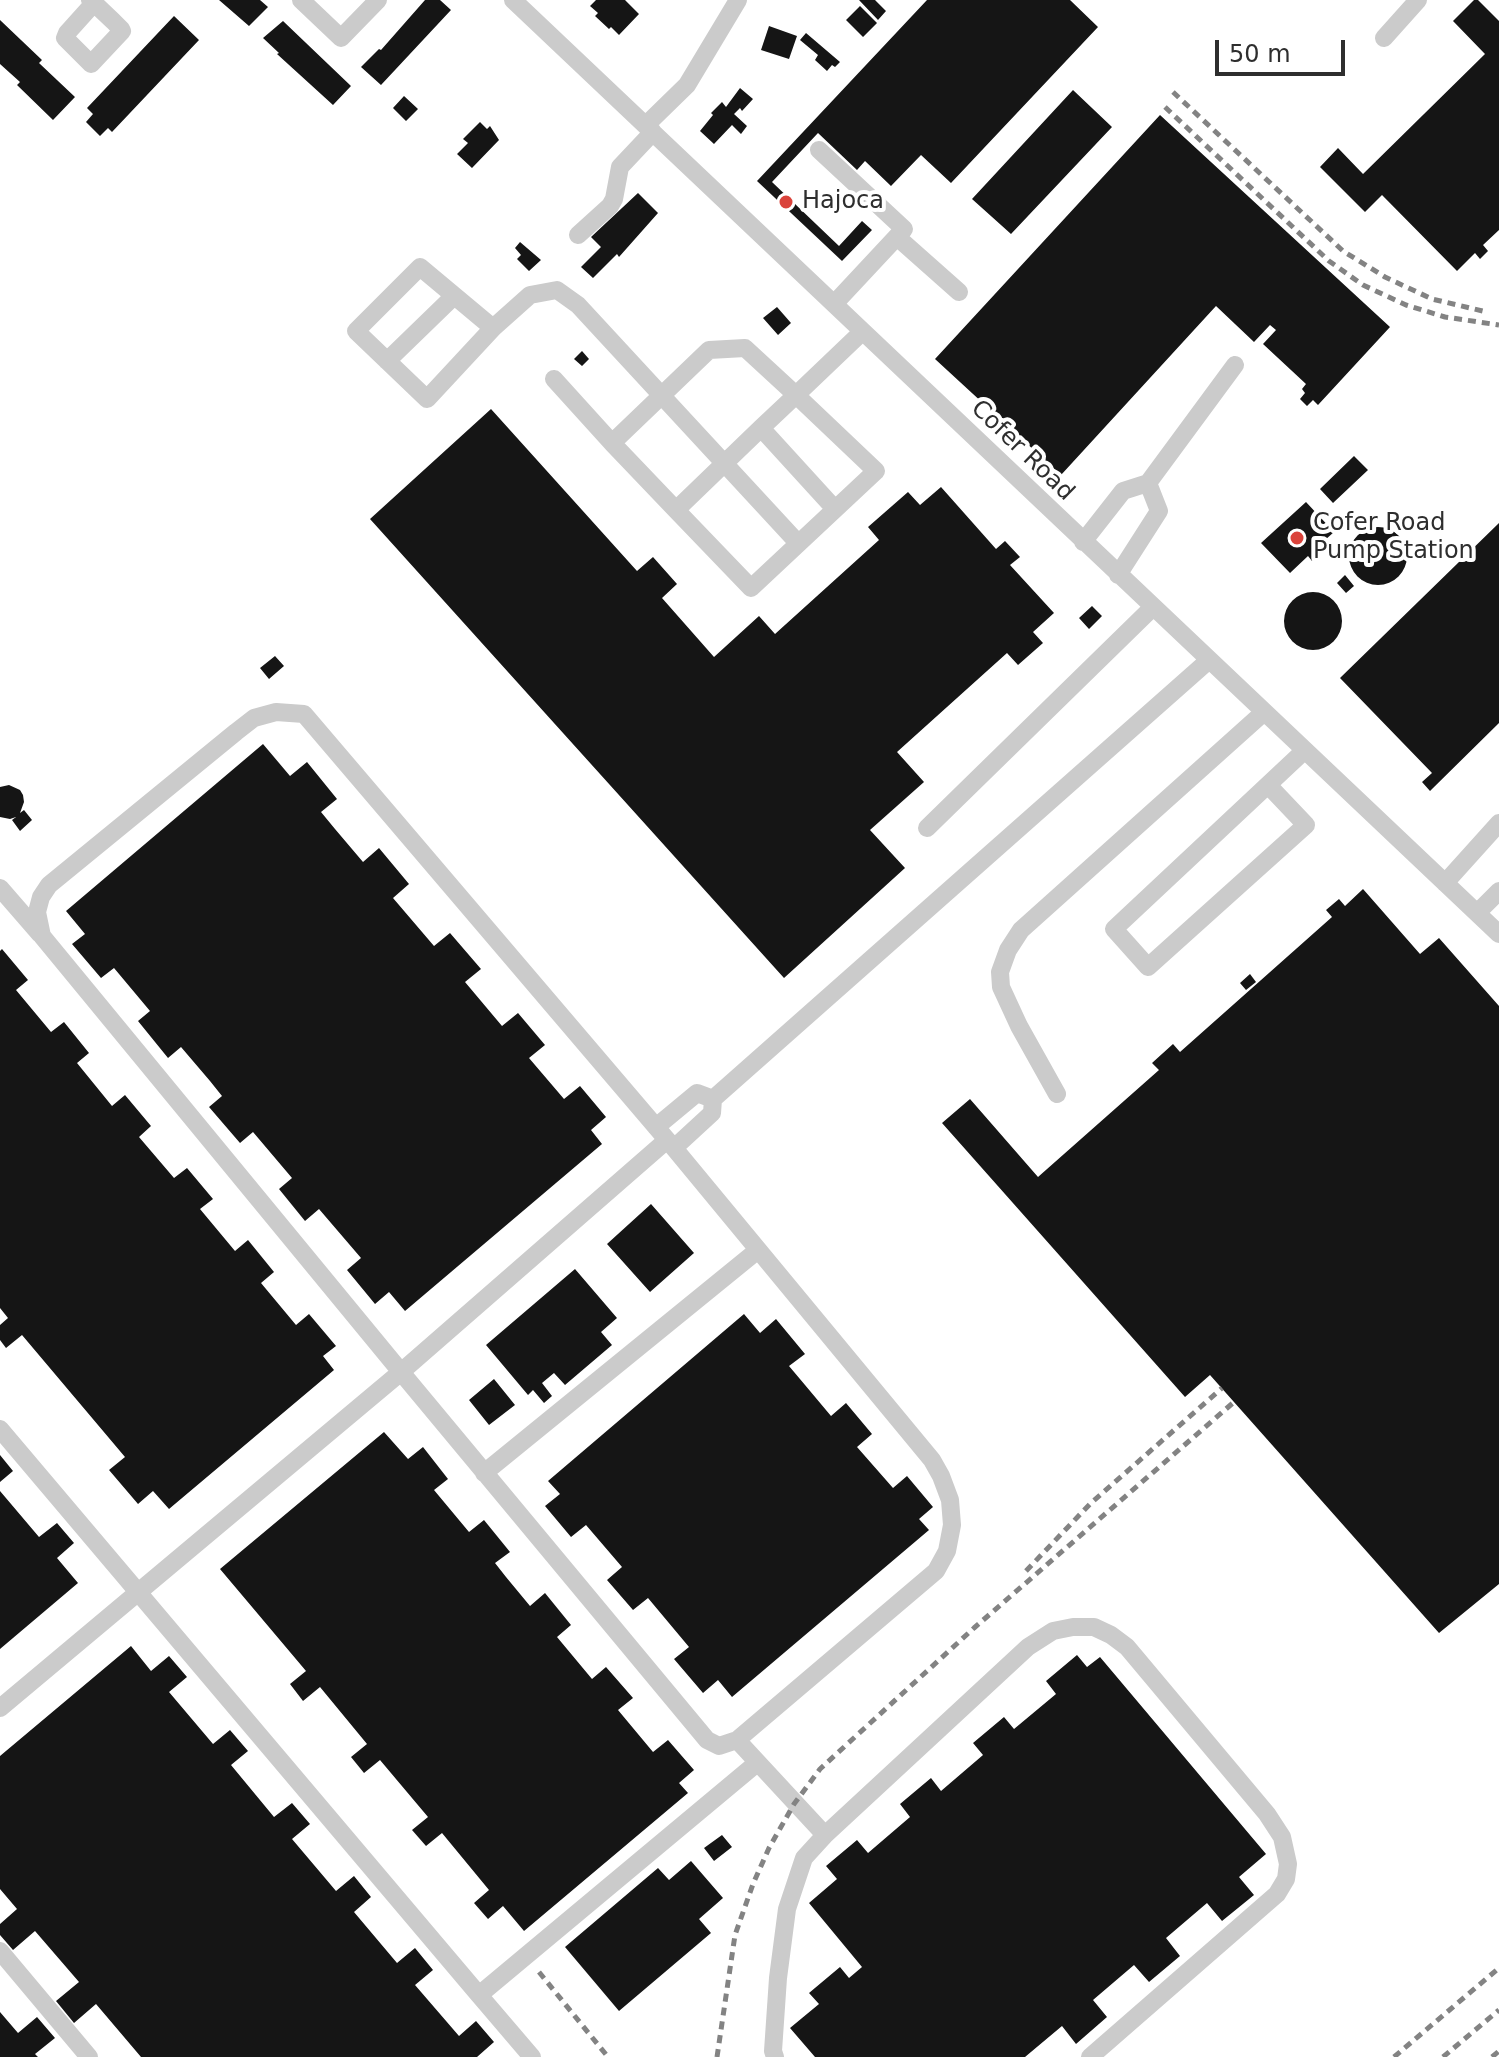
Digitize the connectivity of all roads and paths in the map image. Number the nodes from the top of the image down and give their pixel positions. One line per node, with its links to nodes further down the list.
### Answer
1 (301, 0): 2 (street)
2 (378, 0)
3 (513, 0): 7 (street, Cofer Road)
4 (738, 0): 7 (street)
5 (1418, 0): 6 (street)
6 (1384, 38)
7 (650, 129): 9 (street); 13 (street, Cofer Road)
8 (819, 150): 10 (street)
9 (578, 235)
10 (897, 237): 11 (street); 13 (street)
11 (959, 292)
12 (454, 296): 14 (street); 16 (street); 16 (street)
13 (834, 304): 15 (street, Cofer Road)
14 (493, 328): 16 (street); 19 (street)
15 (862, 332): 20 (street); 27 (street, Cofer Road)
16 (387, 361)
17 (1235, 365): 24 (street)
18 (554, 379): 22 (street)
19 (662, 395): 20 (street); 22 (street); 23 (street)
20 (796, 395): 21 (street); 25 (street)
21 (761, 428): 23 (street); 25 (street)
22 (612, 443): 26 (street)
23 (726, 463): 26 (street); 28 (street)
24 (1148, 483): 27 (street); 29 (street)
25 (834, 508): 28 (street)
26 (676, 510): 28 (street)
27 (1083, 542): 29 (street, Cofer Road)
28 (798, 543)
29 (1118, 575): 30 (street, Cofer Road)
30 (1152, 608): 31 (street, Cofer Road); 36 (street)
31 (1208, 661): 32 (street, Cofer Road); 44 (street)
32 (1263, 713): 33 (street, Cofer Road); 43 (street)
33 (1304, 751): 34 (street); 37 (street, Cofer Road)
34 (1268, 785): 34 (street)
35 (1499, 823): 37 (street)
36 (927, 828)
37 (1445, 883): 40 (street, Cofer Road)
38 (0, 888): 42 (street)
39 (1499, 891): 40 (street)
40 (1477, 913): 41 (street, Cofer Road)
41 (1499, 934)
42 (42, 936): 45 (street); 47 (street)
43 (1057, 1094)
44 (713, 1099): 45 (street); 45 (street)
45 (665, 1139): 46 (street); 47 (street)
46 (758, 1250): 49 (street); 52 (street)
47 (401, 1372): 49 (street); 50 (street)
48 (0, 1429): 50 (street)
49 (484, 1473): 52 (street)
50 (139, 1592): 51 (street); 56 (street)
51 (0, 1708)
52 (737, 1740): 53 (street)
53 (757, 1763): 54 (street); 56 (street)
54 (825, 1835): 59 (street); 60 (street)
55 (0, 1951): 57 (street)
56 (479, 1995): 58 (street)
57 (89, 2057)
58 (532, 2057)
59 (775, 2057)
60 (1090, 2057)

